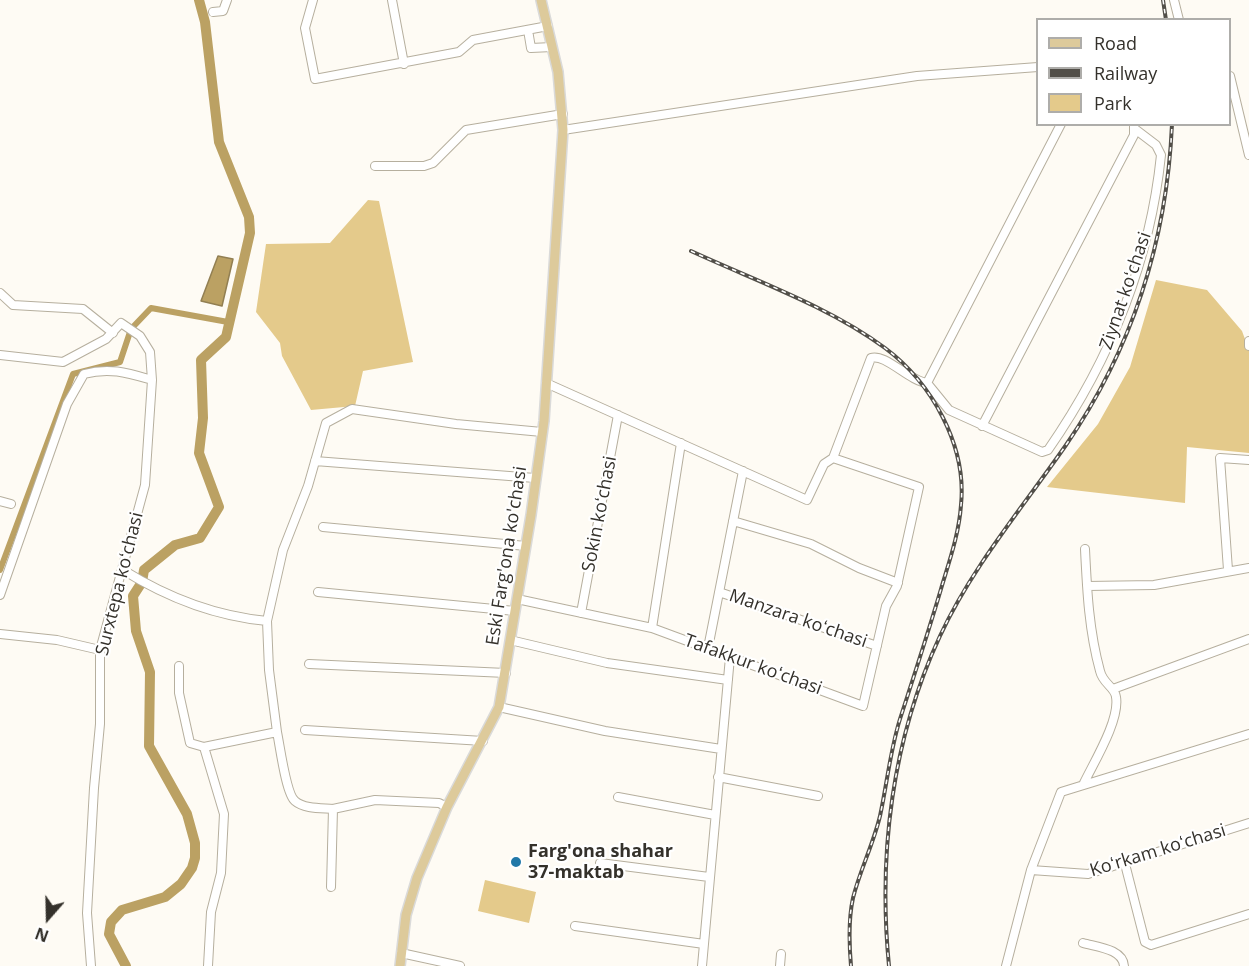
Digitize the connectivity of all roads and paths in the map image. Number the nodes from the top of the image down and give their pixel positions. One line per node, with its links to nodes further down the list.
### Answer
1 (227, 0): 6 (street)
2 (313, 0): 11 (street)
3 (392, 0): 11 (street)
4 (541, 0): 8 (main road, Eski Farg'ona ko'chasi)
5 (1174, 0): 7 (street)
6 (213, 12)
7 (1178, 18)
8 (548, 26): 9 (street); 10 (main road, Eski Farg'ona ko'chasi)
9 (528, 30): 10 (street); 11 (street)
10 (552, 47): 14 (main road, Eski Farg'ona ko'chasi)
11 (404, 64)
12 (1036, 67): 17 (street)
13 (1231, 80): 18 (street)
14 (562, 114): 17 (main road, Eski Farg'ona ko'chasi); 19 (street)
15 (1060, 126): 27 (street)
16 (1134, 127): 29 (street, Ziynat koʻchasi); 29 (street, Ziynat koʻchasi)
17 (562, 130): 26 (main road, Eski Farg'ona ko'chasi)
18 (1249, 155)
19 (375, 166)
20 (0, 292): 21 (street)
21 (113, 333): 24 (street); 25 (street, Surxtepa koʻchasi)
22 (1249, 341): 23 (street)
23 (1249, 346)
24 (0, 355)
25 (152, 380): 44 (street, Surxtepa koʻchasi); 50 (street)
26 (546, 383): 28 (street); 30 (main road, Eski Farg'ona ko'chasi)
27 (927, 383): 29 (street, Ziynat koʻchasi); 32 (street)
28 (618, 415): 31 (street); 53 (street, Sokin koʻchasi)
29 (982, 426)
30 (542, 432): 34 (street); 36 (main road, Eski Farg'ona ko'chasi)
31 (681, 443): 35 (street); 55 (street)
32 (833, 458): 35 (street); 46 (street)
33 (1249, 460): 45 (street)
34 (315, 461): 36 (street); 54 (street)
35 (743, 471): 39 (street)
36 (535, 478): 41 (main road, Eski Farg'ona ko'chasi)
37 (0, 501): 38 (street)
38 (11, 504)
39 (733, 521): 46 (street); 49 (street)
40 (323, 527): 41 (street)
41 (526, 546): 51 (main road, Eski Farg'ona ko'chasi)
42 (1085, 549): 47 (street)
43 (1249, 568): 45 (street)
44 (123, 570): 54 (street); 61 (street, Surxtepa koʻchasi)
45 (1228, 570): 47 (street)
46 (898, 583): 59 (street, Tafakkur koʻchasi)
47 (1087, 586): 67 (street)
48 (318, 592): 52 (street)
49 (719, 592): 59 (street, Manzara koʻchasi); 60 (street)
50 (0, 595)
51 (517, 599): 52 (main road, Eski Farg'ona ko'chasi); 53 (street, Tafakkur koʻchasi)
52 (515, 611): 58 (main road, Eski Farg'ona ko'chasi)
53 (581, 613): 55 (street, Tafakkur koʻchasi)
54 (267, 621): 70 (street)
55 (652, 628): 60 (street, Tafakkur koʻchasi)
56 (0, 634): 61 (street)
57 (1249, 639): 67 (street)
58 (510, 640): 65 (main road, Eski Farg'ona ko'chasi); 66 (street)
59 (877, 646): 62 (street, Tafakkur koʻchasi)
60 (708, 648): 62 (street, Tafakkur koʻchasi)
61 (100, 650): 94 (street, Surxtepa koʻchasi)
62 (730, 657): 66 (street)
63 (309, 664): 65 (street)
64 (179, 666): 73 (street)
65 (506, 673): 68 (main road, Eski Farg'ona ko'chasi)
66 (728, 680): 74 (street)
67 (1113, 689): 76 (street)
68 (499, 707): 72 (main road, Eski Farg'ona ko'chasi); 74 (street)
69 (305, 730): 72 (street)
70 (277, 732): 73 (street); 80 (street)
71 (1249, 734): 76 (street)
72 (483, 741): 79 (main road, Eski Farg'ona ko'chasi)
73 (204, 747): 95 (street)
74 (721, 749): 75 (street)
75 (718, 777): 77 (street); 81 (street)
76 (1084, 783): 85 (street)
77 (818, 796)
78 (618, 797): 81 (street)
79 (447, 807): 80 (street); 92 (main road, Eski Farg'ona ko'chasi)
80 (333, 809): 87 (street)
81 (715, 815): 86 (street)
82 (1249, 823): 84 (street, Koʻrkam koʻchasi)
83 (600, 862): 86 (street)
84 (1125, 864): 85 (street, Koʻrkam koʻchasi); 88 (street)
85 (1031, 870): 100 (street)
86 (709, 877): 91 (street)
87 (331, 887)
88 (1249, 914)
89 (575, 926): 91 (street)
90 (1083, 943): 101 (street)
91 (704, 944): 98 (street)
92 (401, 953): 96 (main road, Eski Farg'ona ko'chasi); 97 (street)
93 (781, 954): 99 (street)
94 (91, 966)
95 (208, 966)
96 (400, 966)
97 (460, 966)
98 (702, 966)
99 (780, 966)
100 (1006, 966)
101 (1124, 966)

